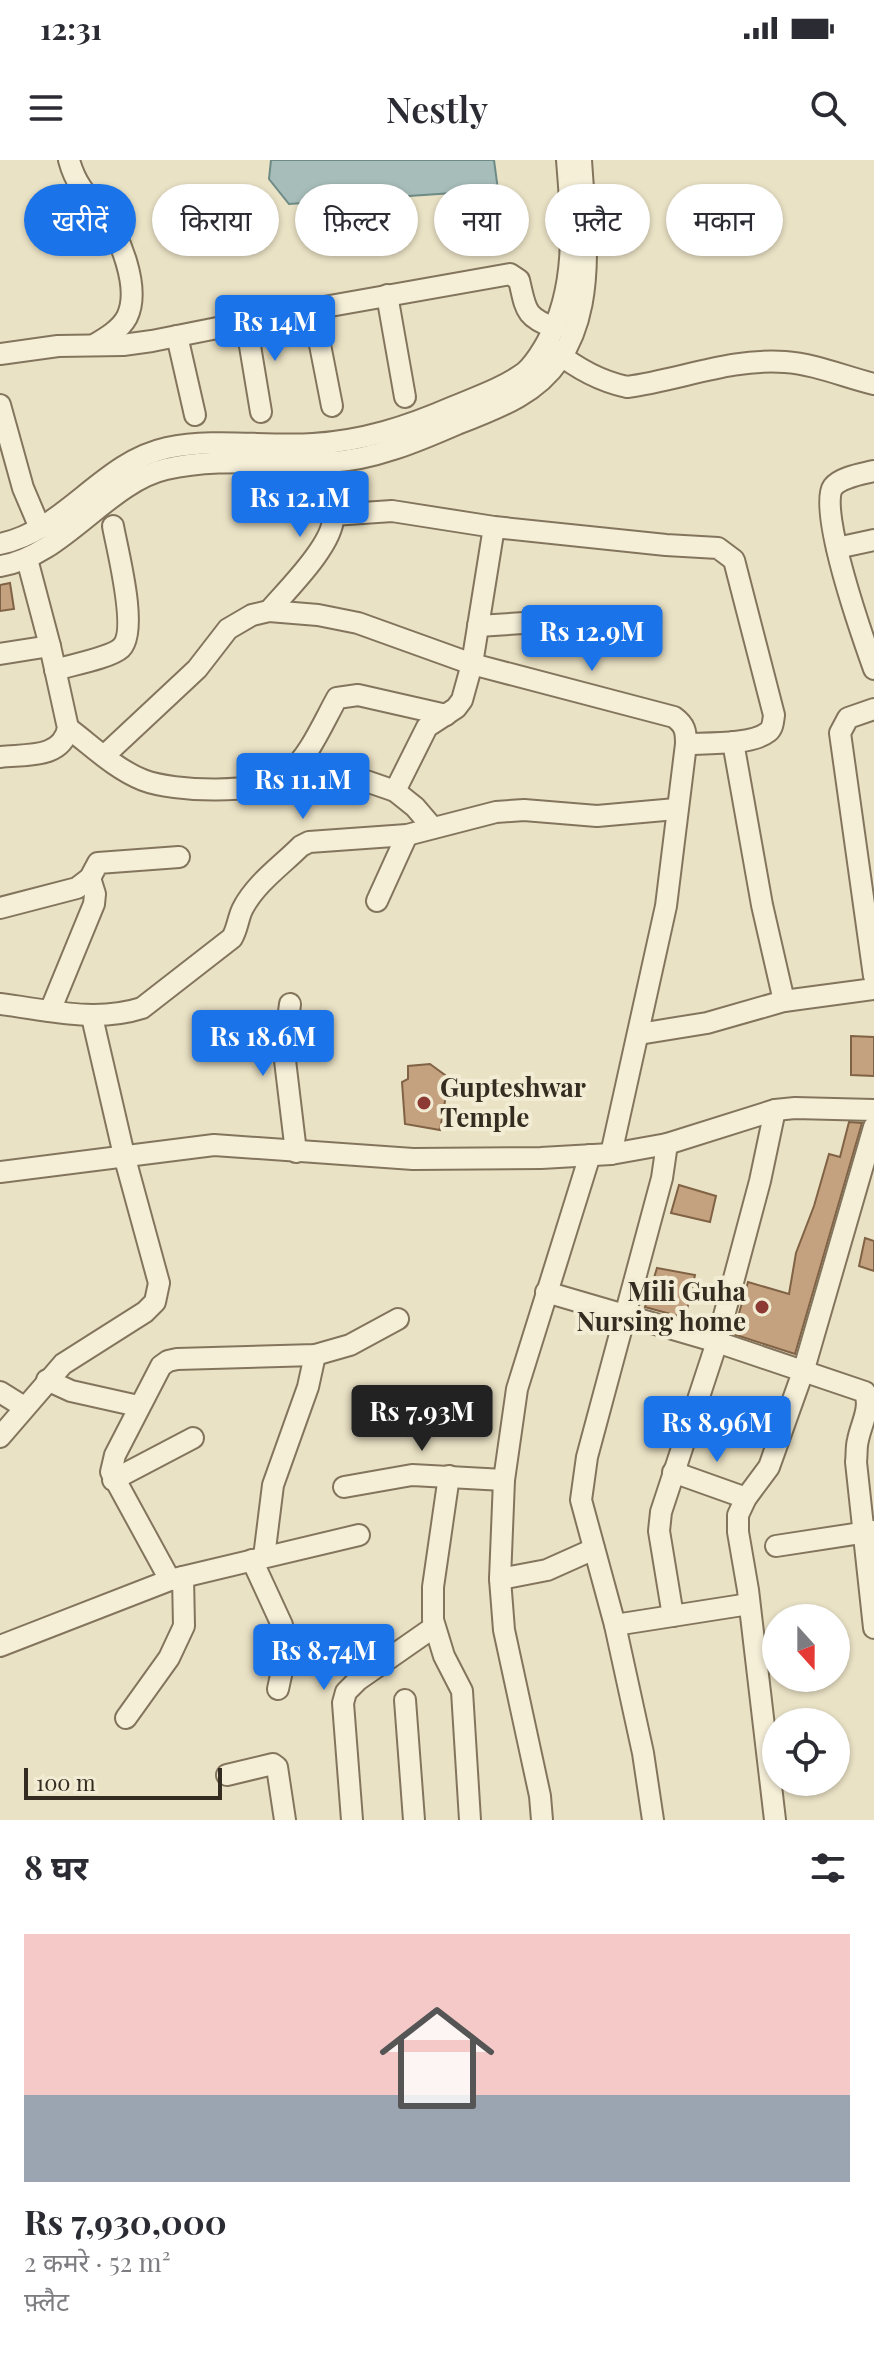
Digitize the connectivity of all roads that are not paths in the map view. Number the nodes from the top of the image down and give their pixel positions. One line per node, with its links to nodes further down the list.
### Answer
1 (69, 160): 13 (street)
2 (567, 160): 4 (street)
3 (581, 160): 5 (street)
4 (571, 184)
5 (580, 184)
6 (573, 256): 12 (street)
7 (582, 256): 12 (street)
8 (387, 295): 9 (street); 12 (street); 17 (street)
9 (313, 309): 10 (street); 19 (street)
10 (246, 322): 11 (street); 20 (street)
11 (177, 336): 13 (street); 21 (street)
12 (554, 343): 16 (street); 22 (street); 27 (street)
13 (94, 345): 15 (street)
14 (0, 347): 15 (street)
15 (0, 354)
16 (874, 384)
17 (405, 397)
18 (0, 405): 27 (street)
19 (332, 406)
20 (261, 412)
21 (195, 415)
22 (315, 463): 24 (street); 31 (street)
23 (874, 471): 30 (street)
24 (333, 515): 26 (street); 33 (street)
25 (113, 526): 41 (street)
26 (494, 527): 36 (street); 45 (street)
27 (40, 528): 29 (street)
28 (874, 540): 30 (street)
29 (0, 544)
30 (837, 548): 35 (street)
31 (27, 559): 32 (street); 37 (street)
32 (0, 566)
33 (269, 611): 39 (street); 47 (street)
34 (617, 617): 36 (street)
35 (866, 618): 40 (street)
36 (478, 626): 39 (street)
37 (50, 646): 38 (street); 41 (street)
38 (0, 654)
39 (472, 664): 43 (street); 46 (street)
40 (874, 669)
41 (55, 670): 44 (street)
42 (874, 709): 59 (street)
43 (446, 715): 49 (street); 51 (street)
44 (68, 728): 47 (street); 48 (street)
45 (733, 742): 46 (street); 62 (street)
46 (686, 744): 52 (street)
47 (105, 755): 49 (street)
48 (5, 757): 50 (street)
49 (302, 759): 51 (street)
50 (0, 776)
51 (395, 791): 53 (street)
52 (676, 809): 53 (street); 67 (street)
53 (433, 828): 54 (street)
54 (407, 835): 57 (street); 66 (street)
55 (179, 857): 56 (street)
56 (90, 878): 58 (street); 65 (street)
57 (377, 901)
58 (0, 908)
59 (872, 938): 60 (street)
60 (874, 976)
61 (874, 989): 62 (street)
62 (784, 1001): 67 (street)
63 (0, 1004): 65 (street)
64 (290, 1004): 72 (street)
65 (50, 1011): 66 (street)
66 (92, 1017): 74 (street)
67 (639, 1034): 73 (street)
68 (775, 1110): 69 (street); 71 (street); 80 (street)
69 (874, 1110)
70 (874, 1127): 82 (street)
71 (667, 1144): 73 (street); 78 (street)
72 (296, 1152): 74 (street); 75 (street)
73 (611, 1154): 75 (street)
74 (124, 1155): 76 (street); 83 (street)
75 (590, 1155): 77 (street)
76 (0, 1172)
77 (546, 1292): 78 (street); 92 (street)
78 (625, 1314): 80 (street); 98 (street)
79 (398, 1319): 81 (street)
80 (717, 1342): 82 (street); 89 (street)
81 (315, 1355): 85 (street); 99 (street)
82 (804, 1369): 94 (street); 95 (street)
83 (47, 1380): 85 (street); 86 (street)
84 (0, 1392): 86 (street)
85 (138, 1406): 91 (street)
86 (24, 1407): 87 (street)
87 (0, 1437)
88 (193, 1438): 91 (street)
89 (673, 1472): 94 (street); 103 (street)
90 (449, 1476): 92 (street); 93 (street); 105 (street)
91 (113, 1480): 100 (street)
92 (504, 1480): 101 (street)
93 (344, 1487)
94 (746, 1498): 102 (street)
95 (868, 1532): 97 (street); 106 (street)
96 (359, 1535): 99 (street)
97 (776, 1546)
98 (594, 1549): 101 (street); 104 (street)
99 (258, 1558): 100 (street); 108 (street)
100 (177, 1579): 107 (street); 110 (street)
101 (500, 1579): 116 (street)
102 (749, 1604): 103 (street); 118 (street)
103 (673, 1616): 104 (street)
104 (615, 1625): 117 (street)
105 (434, 1627): 113 (street); 115 (street)
106 (874, 1628)
107 (0, 1646)
108 (278, 1689)
109 (405, 1700): 114 (street)
110 (126, 1718)
111 (227, 1775): 112 (street)
112 (285, 1820)
113 (352, 1820)
114 (414, 1820)
115 (470, 1820)
116 (542, 1820)
117 (653, 1820)
118 (775, 1820)

